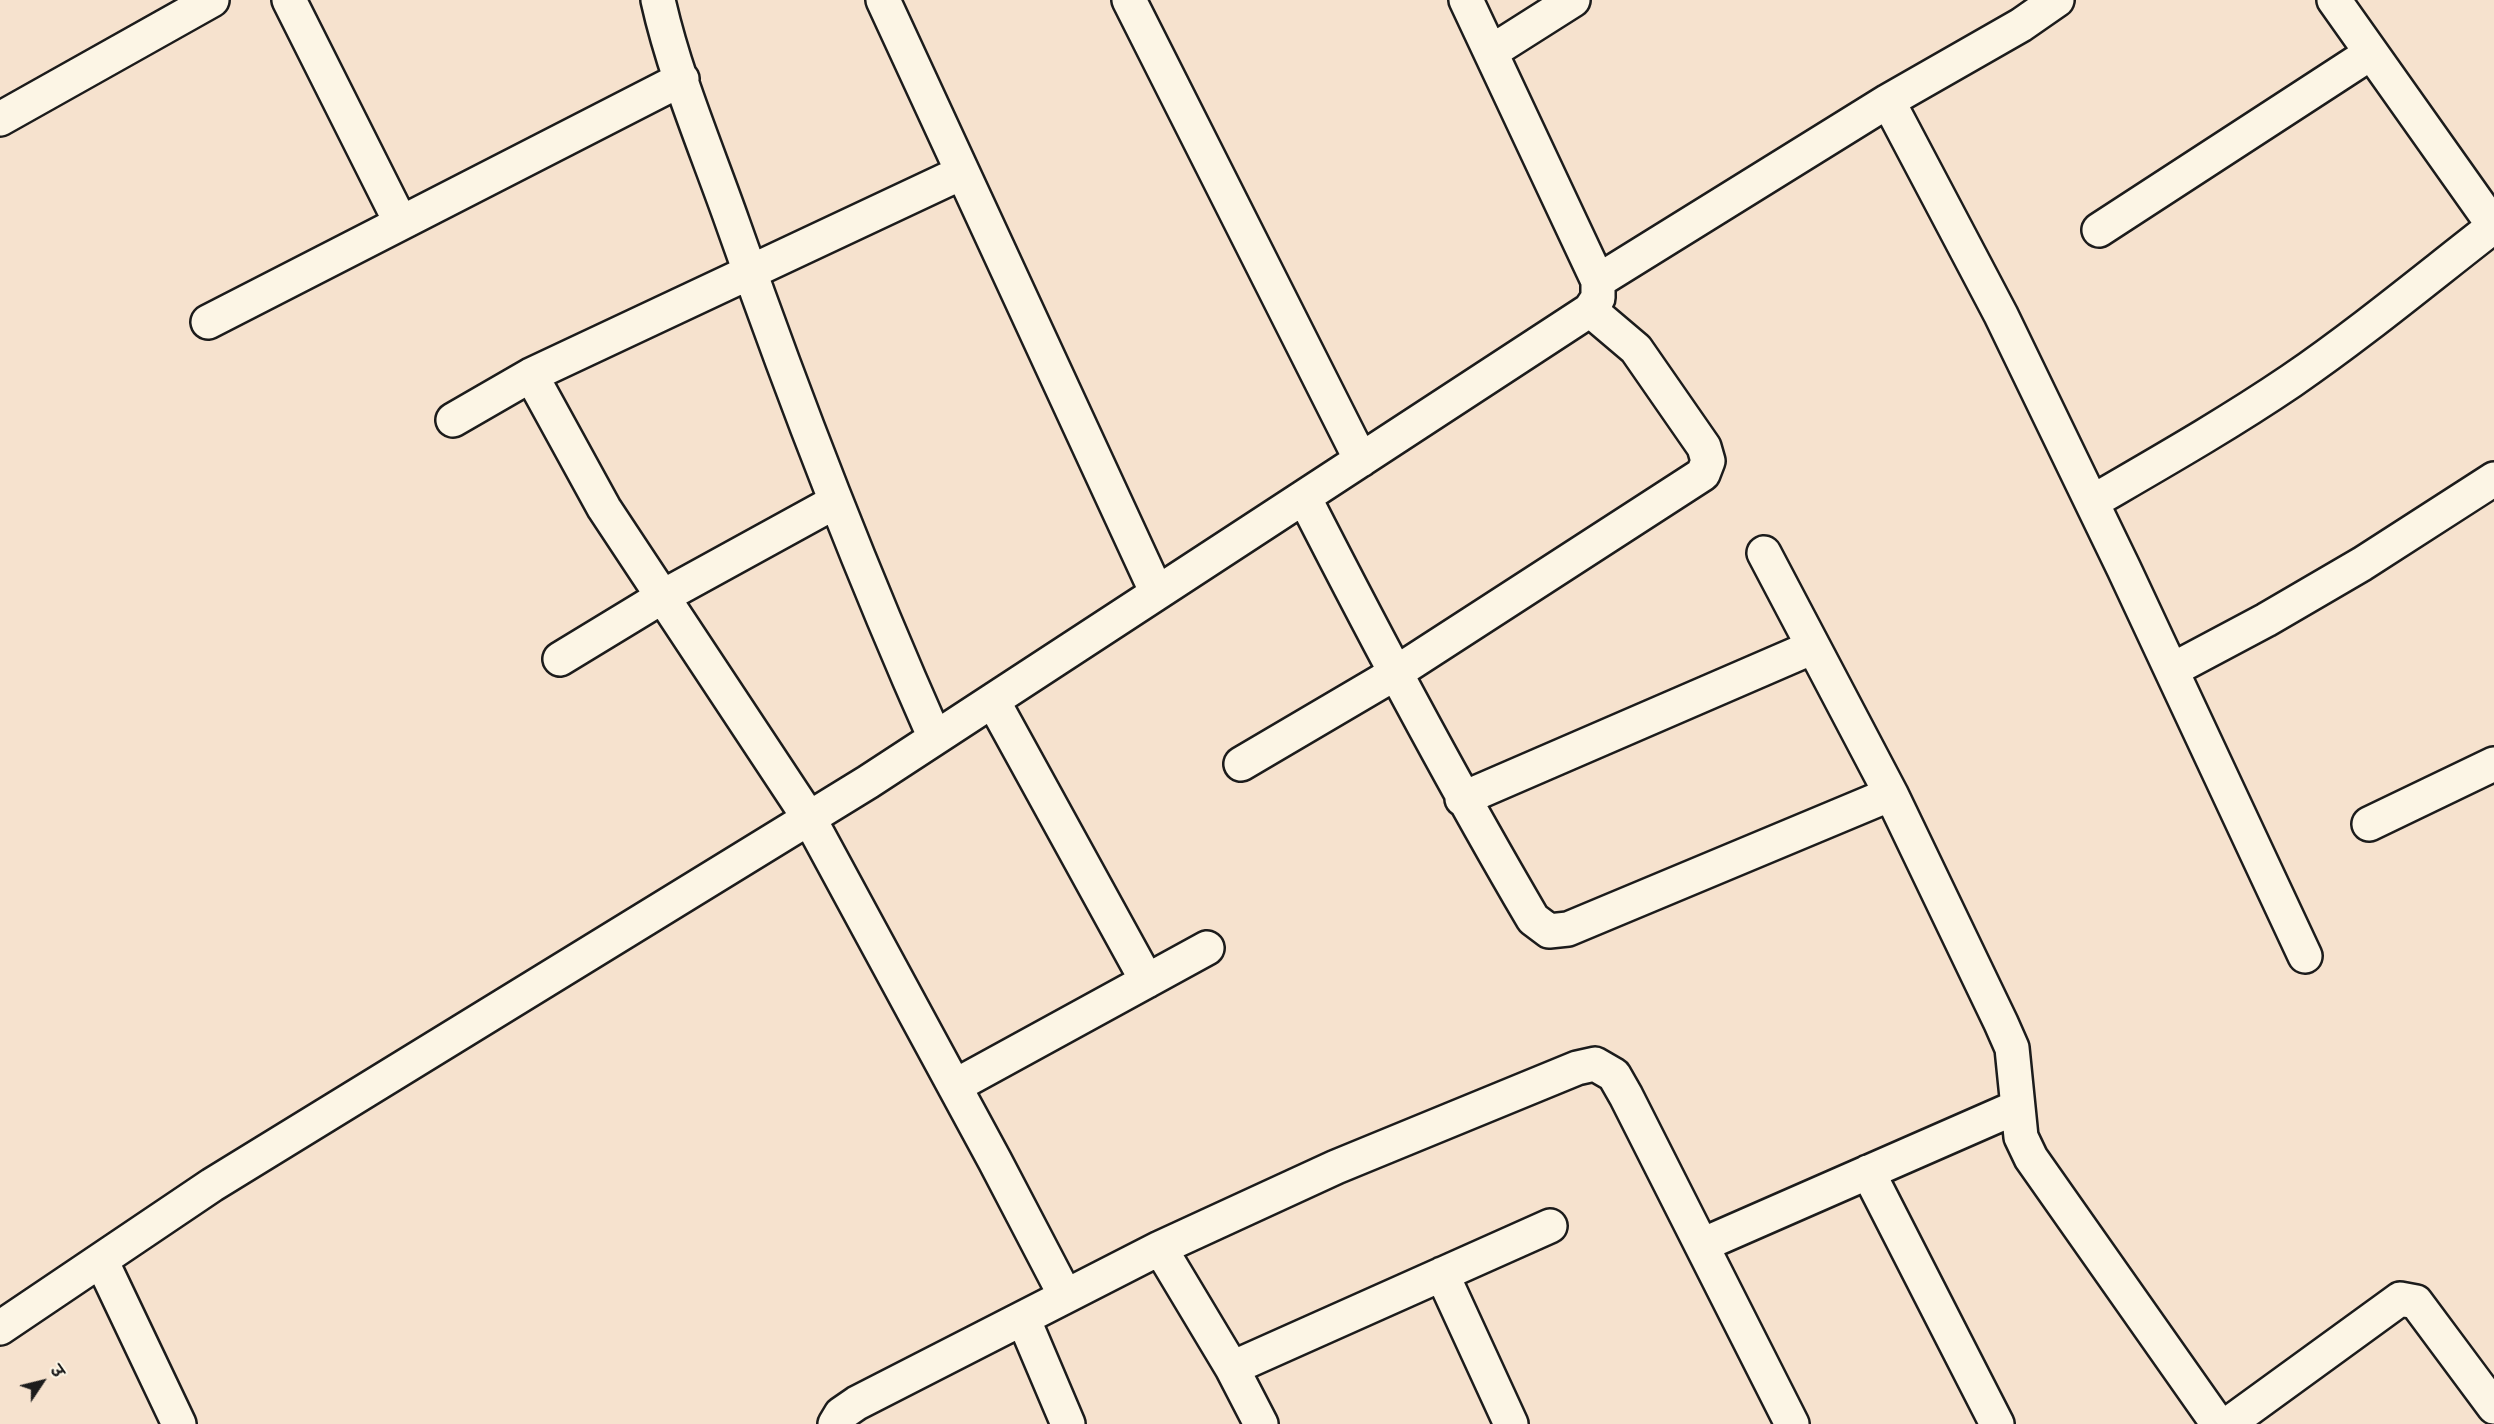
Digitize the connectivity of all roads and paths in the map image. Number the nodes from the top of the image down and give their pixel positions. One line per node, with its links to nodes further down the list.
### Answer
1 (212, 0): 14 (street)
2 (290, 0): 16 (street)
3 (658, 0): 12 (street)
4 (883, 0): 15 (street)
5 (1129, 0): 23 (street)
6 (1466, 0): 10 (street)
7 (1573, 0): 10 (street)
8 (2057, 0): 13 (street)
9 (2334, 0): 11 (street)
10 (1491, 52): 19 (street)
11 (2371, 53): 17 (street); 27 (street)
12 (682, 79): 16 (street); 18 (street)
13 (1888, 101): 19 (street); 27 (street)
14 (0, 119)
15 (961, 173): 18 (street); 29 (street)
16 (401, 223): 20 (street)
17 (2099, 230)
18 (749, 271): 21 (street); 26 (street)
19 (1594, 296): 23 (street); 34 (street)
20 (208, 322)
21 (531, 375): 22 (street); 30 (street)
22 (453, 420)
23 (1361, 460): 25 (street)
24 (2494, 479): 33 (street)
25 (1304, 497): 29 (street); 34 (street)
26 (835, 502): 30 (street); 36 (street)
27 (2092, 502): 33 (street)
28 (1764, 553): 31 (street)
29 (1157, 593): 35 (street)
30 (662, 597): 32 (street); 41 (street)
31 (1814, 647): 39 (street); 40 (street)
32 (560, 659)
33 (2172, 670): 44 (street)
34 (1394, 674): 37 (street); 40 (street)
35 (993, 700): 36 (street); 45 (street)
36 (936, 738): 41 (street)
37 (1241, 764)
38 (2494, 764): 42 (street)
39 (1891, 794): 40 (street); 47 (street)
40 (1462, 799)
41 (809, 819): 46 (street); 52 (street)
42 (2369, 825)
43 (1207, 948): 45 (street)
44 (2305, 956)
45 (1147, 981): 46 (street)
46 (955, 1086): 54 (street)
47 (2018, 1107): 48 (street); 66 (street)
48 (1868, 1172): 50 (street); 65 (street)
49 (1550, 1226): 53 (street)
50 (1702, 1245): 51 (street); 64 (street)
51 (1160, 1248): 54 (street); 57 (street)
52 (101, 1260): 56 (street); 59 (street)
53 (1442, 1274): 57 (street); 63 (street)
54 (1065, 1295): 55 (street)
55 (1023, 1318): 60 (street); 61 (street)
56 (0, 1329)
57 (1232, 1368): 62 (street)
58 (2491, 1395): 67 (street)
59 (179, 1424)
60 (835, 1424)
61 (1068, 1424)
62 (1261, 1424)
63 (1511, 1424)
64 (1792, 1424)
65 (1996, 1424)
66 (2218, 1424)
67 (2228, 1424)

